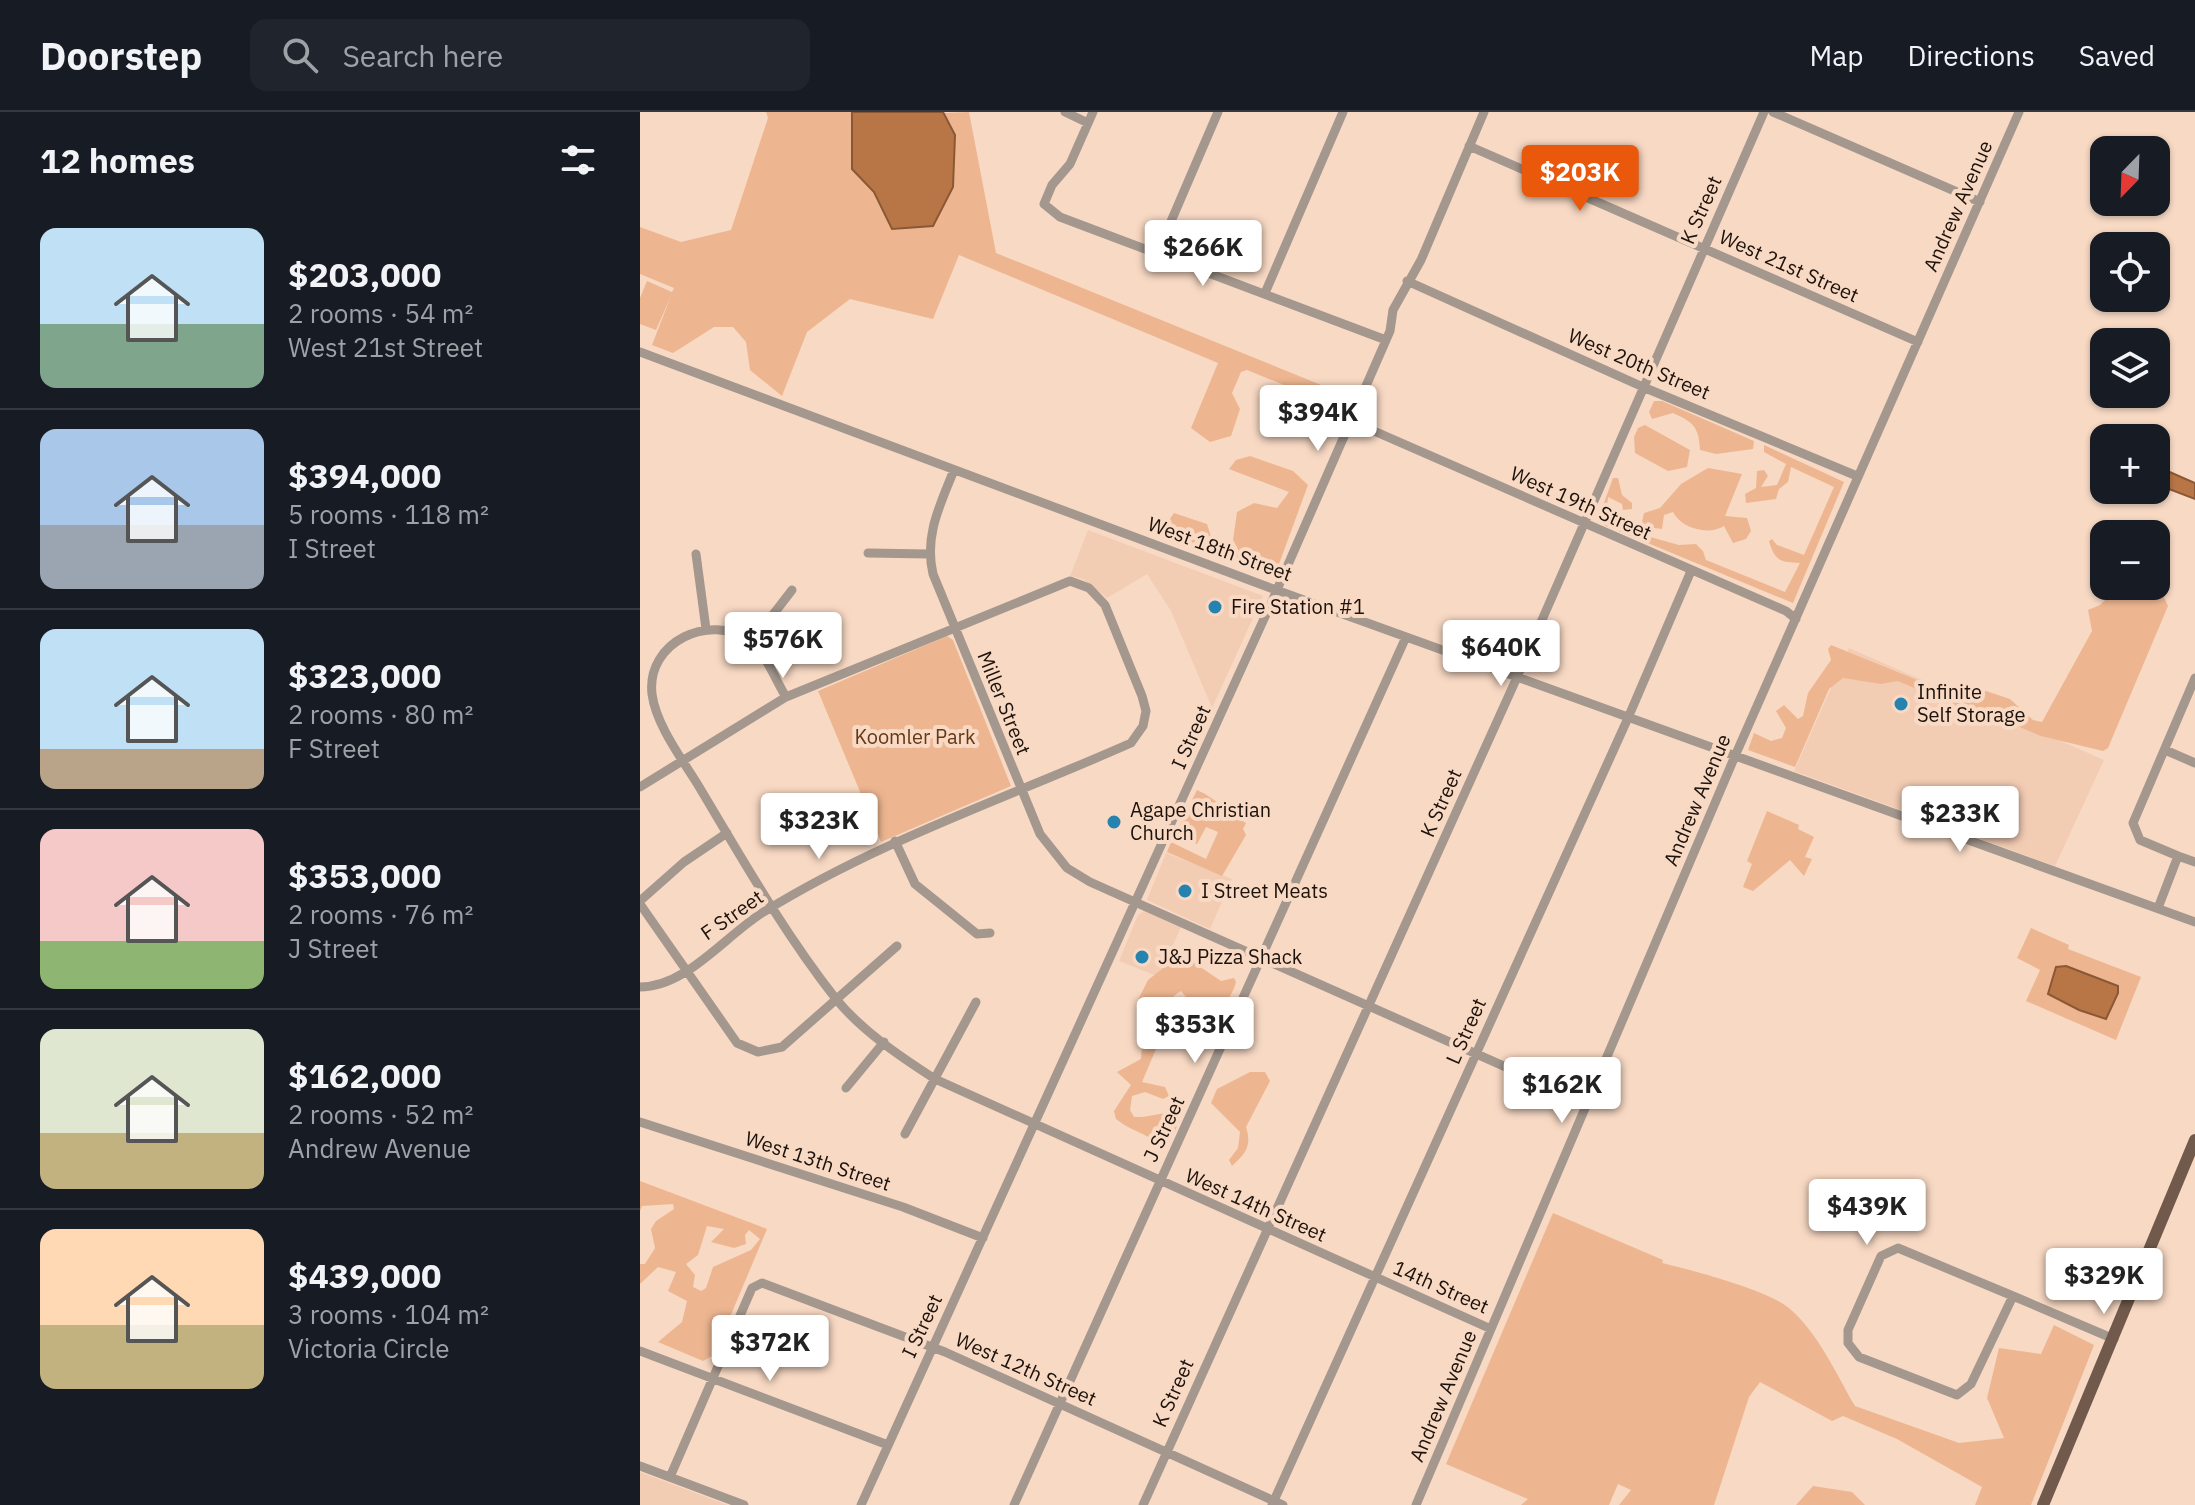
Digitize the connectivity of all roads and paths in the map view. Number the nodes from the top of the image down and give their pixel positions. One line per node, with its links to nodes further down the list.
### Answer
1 (1065, 112): 9 (street)
2 (1093, 112): 9 (street)
3 (1218, 112): 13 (street)
4 (1343, 112): 15 (street)
5 (1484, 112): 10 (street, I Street)
6 (1764, 112): 12 (street, K Street)
7 (1773, 112): 11 (street)
8 (2019, 112): 11 (street, Andrew Avenue)
9 (1088, 123): 13 (street)
10 (1469, 146): 12 (street, West 21st Street); 14 (street, I Street)
11 (1980, 202): 17 (street, Andrew Avenue)
12 (1704, 248): 17 (street, West 21st Street); 19 (street, K Street)
13 (1157, 254): 15 (street)
14 (1407, 281): 16 (street, I Street); 19 (street, West 20th Street)
15 (1265, 293): 16 (street)
16 (1386, 340): 20 (street, I Street)
17 (1918, 342): 22 (street, Andrew Avenue)
18 (640, 352): 21 (street, West 18th Street)
19 (1643, 387): 22 (street, West 20th Street); 23 (street, K Street)
20 (1351, 421): 23 (street, West 19th Street); 29 (street, I Street)
21 (954, 470): 26 (street); 29 (street, West 18th Street)
22 (1857, 476): 30 (street, Andrew Avenue)
23 (1583, 524): 27 (street, West 19th Street); 35 (street, K Street)
24 (868, 553): 26 (street)
25 (696, 554): 32 (street)
26 (928, 554): 31 (street, Miller Street)
27 (1691, 571): 30 (street, West 19th Street); 38 (street, L Street)
28 (792, 590): 34 (street)
29 (1277, 590): 33 (street, West 18th Street); 50 (street, I Street)
30 (1796, 619): 40 (street, Andrew Avenue)
31 (954, 627): 37 (street, F Street); 44 (street, Miller Street); 44 (street, F Street)
32 (706, 629): 34 (street); 41 (street, West 14th Street)
33 (1406, 637): 35 (street, West 18th Street); 56 (street, J Street)
34 (752, 642): 37 (street)
35 (1517, 677): 38 (street, West 18th Street); 61 (street, K Street)
36 (2195, 678): 39 (street)
37 (786, 697): 41 (street, F Street)
38 (1628, 718): 40 (street, West 18th Street); 63 (street, L Street)
39 (2165, 750): 42 (street); 47 (street)
40 (1735, 756): 52 (street, West 18th Street); 66 (street, Andrew Avenue)
41 (682, 758): 43 (street, F Street); 45 (street, West 14th Street)
42 (2195, 763)
43 (640, 787)
44 (1020, 791): 46 (street, F Street); 50 (street, Miller Street)
45 (727, 833): 49 (street); 51 (street, West 14th Street)
46 (895, 841): 51 (street, F Street); 54 (street)
47 (2178, 856): 48 (street); 52 (street)
48 (2195, 862)
49 (640, 902): 57 (street)
50 (1135, 902): 56 (street, Miller Street); 68 (street, I Street)
51 (774, 907): 57 (street, F Street); 59 (street, West 14th Street)
52 (2158, 908): 53 (street, West 18th Street)
53 (2195, 922)
54 (990, 933)
55 (897, 946): 59 (street)
56 (1262, 960): 61 (street, Miller Street); 71 (street, J Street)
57 (687, 973): 58 (street, F Street); 59 (street)
58 (640, 987)
59 (837, 1000): 62 (street, West 14th Street)
60 (976, 1002): 64 (street)
61 (1368, 1006): 63 (street, Miller Street); 72 (street, K Street)
62 (884, 1042): 64 (street, West 14th Street); 65 (street)
63 (1476, 1054): 66 (street, Miller Street); 74 (street, L Street)
64 (935, 1079): 68 (street, West 14th Street); 69 (street)
65 (846, 1088)
66 (1589, 1104): 76 (street, Andrew Avenue)
67 (640, 1122): 73 (street, West 13th Street)
68 (1035, 1124): 71 (street, West 14th Street); 73 (street, I Street)
69 (905, 1134)
70 (2195, 1140): 77 (main road)
71 (1160, 1181): 72 (street, West 14th Street); 81 (street, J Street)
72 (1267, 1229): 74 (street, West 14th Street); 83 (street, K Street)
73 (983, 1238): 78 (street, I Street)
74 (1375, 1278): 76 (street, 14th Street); 86 (street, L Street)
75 (2013, 1296): 75 (street); 77 (street)
76 (1491, 1329): 91 (street, Andrew Avenue)
77 (2114, 1339): 92 (main road)
78 (932, 1347): 80 (street, West 12th Street); 81 (street, West 12th Street); 82 (street, I Street)
79 (640, 1351): 80 (street)
80 (711, 1379): 82 (street); 85 (street)
81 (1060, 1404): 83 (street, West 12th Street); 89 (street, J Street)
82 (888, 1445): 88 (street, I Street)
83 (1166, 1452): 86 (street, West 12th Street); 90 (street, K Street)
84 (640, 1466): 85 (street)
85 (670, 1477): 87 (street)
86 (1276, 1504)
87 (744, 1505)
88 (861, 1505)
89 (1014, 1505)
90 (1143, 1505)
91 (1416, 1505)
92 (2043, 1505)

